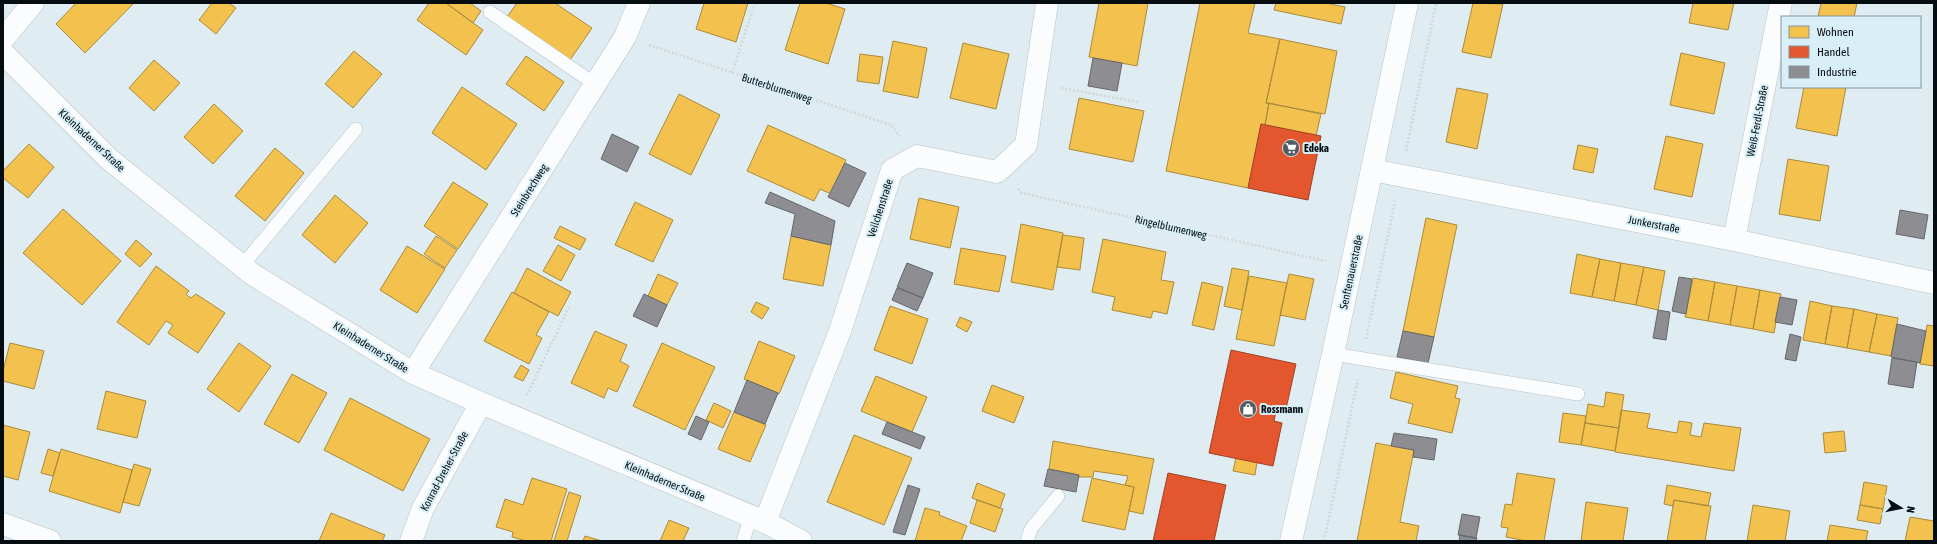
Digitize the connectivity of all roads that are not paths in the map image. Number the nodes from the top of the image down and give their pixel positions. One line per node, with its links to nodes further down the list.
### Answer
1 (34, 3): 7 (street)
2 (639, 3): 9 (street, Steinbrechweg)
3 (1047, 3): 20 (street, Veilchenstraße)
4 (1407, 3): 11 (street, Senftenauerstraße)
5 (1781, 3): 12 (street, Weiß-Ferdl-Straße)
6 (490, 12): 9 (lane)
7 (3, 39)
8 (3, 53): 13 (street, Kleinhaderner Straße)
9 (596, 85): 16 (street, Steinbrechweg)
10 (356, 129): 13 (lane)
11 (1372, 170): 12 (street, Junkerstraße); 15 (street, Senftenauerstraße)
12 (1734, 240): 14 (street, Junkerstraße)
13 (242, 266): 16 (street, Kleinhaderner Straße)
14 (1934, 283)
15 (1333, 354): 17 (lane); 27 (street, Senftenauerstraße)
16 (413, 373): 18 (street, Kleinhaderner Straße)
17 (1578, 394)
18 (481, 403): 20 (street, Kleinhaderner Straße); 23 (street, Konrad-Dreher-Straße)
19 (1058, 496): 26 (lane)
20 (758, 519): 24 (lane); 25 (street, Kleinhaderner Straße)
21 (3, 524): 22 (street)
22 (50, 541)
23 (410, 541)
24 (744, 541)
25 (801, 541)
26 (1027, 541)
27 (1291, 541)

